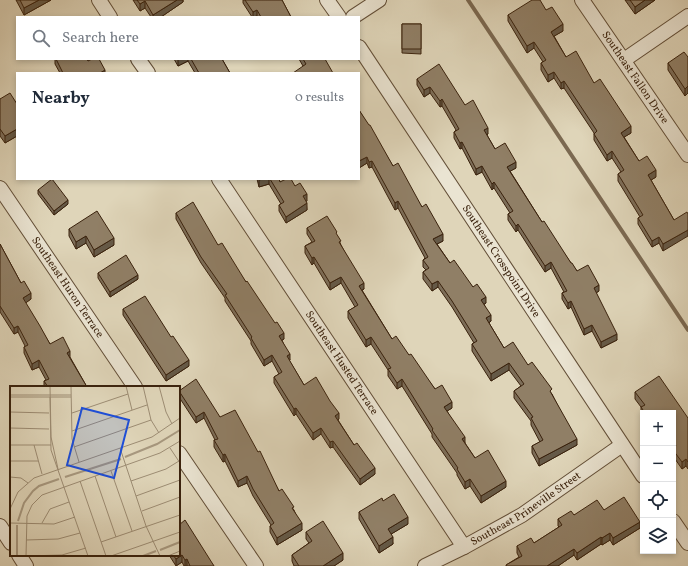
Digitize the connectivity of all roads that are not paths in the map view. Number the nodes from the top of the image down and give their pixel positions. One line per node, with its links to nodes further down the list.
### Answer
1 (99, 0): 5 (street)
2 (327, 0): 6 (street)
3 (379, 0): 7 (street)
4 (582, 0): 11 (street, Southeast Fallon Drive)
5 (109, 16)
6 (338, 16)
7 (355, 16)
8 (688, 16): 11 (street)
9 (360, 49): 17 (street, Southeast Crosspoint Drive)
10 (139, 60): 12 (street)
11 (624, 60): 13 (street, Southeast Fallon Drive)
12 (147, 72)
13 (688, 155)
14 (220, 180): 25 (street, Southeast Husted Terrace)
15 (0, 188): 16 (street, Southeast Huron Terrace)
16 (134, 386)
17 (622, 445): 19 (street, Southeast Crosspoint Drive); 25 (street, Southeast Prineville Street)
18 (180, 454): 29 (street)
19 (640, 472)
20 (676, 525): 24 (street)
21 (0, 526): 22 (street)
22 (10, 541)
23 (10, 543): 26 (street)
24 (688, 543)
25 (464, 547): 30 (street, Southeast Prineville Street)
26 (0, 549)
27 (20, 556): 28 (street)
28 (26, 566)
29 (256, 566)
30 (425, 566)

